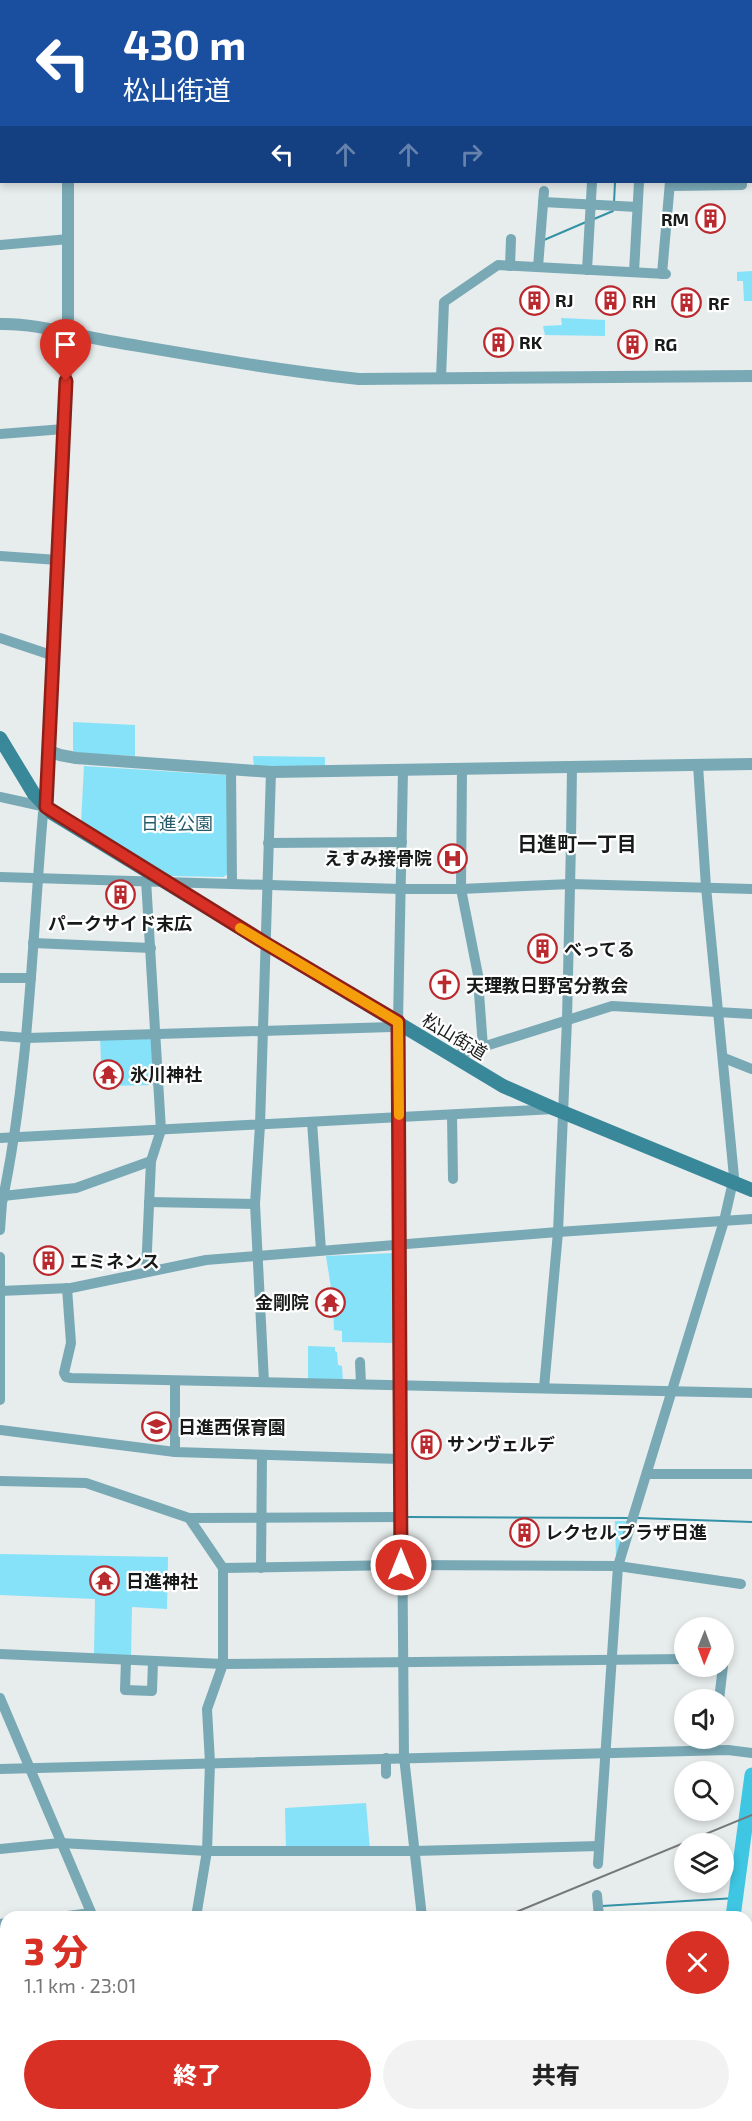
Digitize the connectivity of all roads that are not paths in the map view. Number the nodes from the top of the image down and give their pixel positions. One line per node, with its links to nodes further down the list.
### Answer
1 (68, 183): 8 (street)
2 (592, 183): 6 (street)
3 (639, 183): 7 (street)
4 (742, 183): 5 (street)
5 (670, 184): 14 (street)
6 (590, 206): 7 (street); 12 (street); 13 (street)
7 (637, 207): 14 (street)
8 (69, 239): 10 (street); 16 (street)
9 (511, 239): 11 (street)
10 (0, 245)
11 (510, 266): 12 (street); 18 (street)
12 (538, 267): 13 (street)
13 (587, 270): 14 (street)
14 (634, 273)
15 (0, 324): 16 (street)
16 (68, 334): 18 (street); 19 (street)
17 (752, 376): 18 (street)
18 (441, 378)
19 (64, 429): 20 (street); 22 (street)
20 (0, 434)
21 (0, 556): 22 (street)
22 (58, 560): 24 (street)
23 (0, 638): 24 (street)
24 (54, 656): 26 (street)
25 (2, 743): 35 (main road, 松山街道)
26 (49, 751): 31 (street); 35 (street)
27 (752, 764): 28 (street)
28 (698, 765): 29 (street); 45 (street)
29 (572, 767): 30 (street); 43 (street)
30 (462, 768): 32 (street); 47 (street)
31 (231, 769): 33 (street); 42 (street)
32 (403, 770): 33 (street); 36 (street)
33 (271, 772): 37 (street)
34 (0, 797): 35 (street)
35 (46, 807): 38 (street); 41 (main road, 松山街道)
36 (402, 842): 37 (street); 46 (street)
37 (268, 843): 44 (street)
38 (38, 876): 39 (street); 40 (street); 49 (street)
39 (0, 877)
40 (146, 880): 41 (street); 51 (street)
41 (164, 880): 42 (street); 50 (main road, 松山街道)
42 (232, 884): 44 (street)
43 (572, 884): 45 (street); 47 (street); 56 (street)
44 (267, 885): 46 (street); 50 (street)
45 (706, 887): 48 (street); 54 (street)
46 (401, 889): 47 (street); 57 (street)
47 (461, 889): 62 (street)
48 (752, 889)
49 (33, 943): 51 (street); 53 (street)
50 (265, 943): 57 (main road, 松山街道); 58 (street)
51 (152, 948): 59 (street)
52 (0, 978): 53 (street)
53 (31, 978): 61 (street)
54 (718, 1012): 55 (street); 56 (street); 64 (street)
55 (752, 1014)
56 (567, 1020): 62 (street); 66 (street)
57 (398, 1022): 58 (street); 63 (main road, 松山街道); 68 (street)
58 (262, 1032): 59 (street); 70 (street)
59 (156, 1034): 61 (street); 71 (street)
60 (0, 1036): 61 (street)
61 (27, 1038): 73 (street)
62 (483, 1047): 63 (street)
63 (454, 1056): 66 (main road, 松山街道)
64 (724, 1058): 65 (street); 76 (street)
65 (752, 1069)
66 (559, 1111): 67 (street); 76 (main road, 松山街道); 84 (street)
67 (452, 1115): 68 (street); 75 (street)
68 (399, 1117): 69 (street); 85 (street)
69 (312, 1122): 70 (street); 86 (street)
70 (260, 1125): 71 (street); 80 (street)
71 (161, 1130): 73 (street); 74 (street)
72 (0, 1138): 73 (street)
73 (13, 1138): 78 (street)
74 (151, 1161): 78 (street); 79 (street)
75 (453, 1179)
76 (732, 1182): 77 (main road, 松山街道); 82 (street)
77 (752, 1190)
78 (3, 1196): 83 (street)
79 (149, 1202): 80 (street); 89 (street)
80 (255, 1204): 88 (street)
81 (752, 1219): 82 (street)
82 (724, 1221): 84 (street); 99 (street)
83 (0, 1230)
84 (558, 1232): 85 (street); 98 (street)
85 (399, 1245): 86 (street); 97 (street)
86 (321, 1250): 88 (street)
87 (0, 1257): 91 (street)
88 (257, 1257): 89 (street); 95 (street)
89 (146, 1272): 90 (street)
90 (67, 1288): 91 (street); 94 (street)
91 (0, 1291): 92 (street)
92 (0, 1327): 101 (street)
93 (360, 1362): 96 (street)
94 (175, 1381): 95 (street); 103 (street)
95 (264, 1382): 96 (street)
96 (361, 1384): 97 (street)
97 (400, 1385): 98 (street); 105 (street)
98 (544, 1388): 99 (street)
99 (672, 1392): 100 (street); 106 (street)
100 (752, 1393)
101 (0, 1400)
102 (0, 1430): 103 (street)
103 (175, 1452): 104 (street)
104 (262, 1455): 105 (street); 109 (street)
105 (400, 1459): 110 (street)
106 (647, 1474): 107 (street); 113 (street)
107 (752, 1474)
108 (0, 1480): 111 (street)
109 (262, 1517): 110 (street); 111 (street); 114 (street)
110 (401, 1517): 112 (street)
111 (189, 1518): 115 (street)
112 (401, 1565): 113 (street); 114 (street); 122 (street)
113 (618, 1566): 116 (street); 120 (street)
114 (261, 1568): 115 (street)
115 (223, 1569): 123 (street)
116 (741, 1584)
117 (0, 1654): 119 (street)
118 (674, 1659): 120 (street)
119 (126, 1660): 121 (street); 121 (street)
120 (611, 1660): 122 (street); 126 (street)
121 (153, 1661): 123 (street)
122 (403, 1662): 123 (street); 128 (street)
123 (223, 1664): 130 (street)
124 (0, 1698): 131 (street)
125 (713, 1750): 126 (street); 127 (street)
126 (605, 1753): 128 (street); 135 (street)
127 (752, 1753)
128 (404, 1757): 129 (street); 138 (street)
129 (386, 1758): 130 (street); 133 (street)
130 (210, 1763): 131 (street); 137 (street)
131 (30, 1768): 132 (street); 134 (street)
132 (0, 1769)
133 (386, 1774)
134 (60, 1843): 136 (street); 137 (street); 141 (street)
135 (599, 1846): 138 (street); 139 (street)
136 (0, 1849)
137 (207, 1851): 138 (street); 142 (street)
138 (414, 1851): 143 (street)
139 (598, 1864)
140 (597, 1895): 144 (street)
141 (90, 1911)
142 (197, 1911)
143 (421, 1911)
144 (598, 1911)
145 (318, 2121): 146 (street)
146 (325, 2121)

